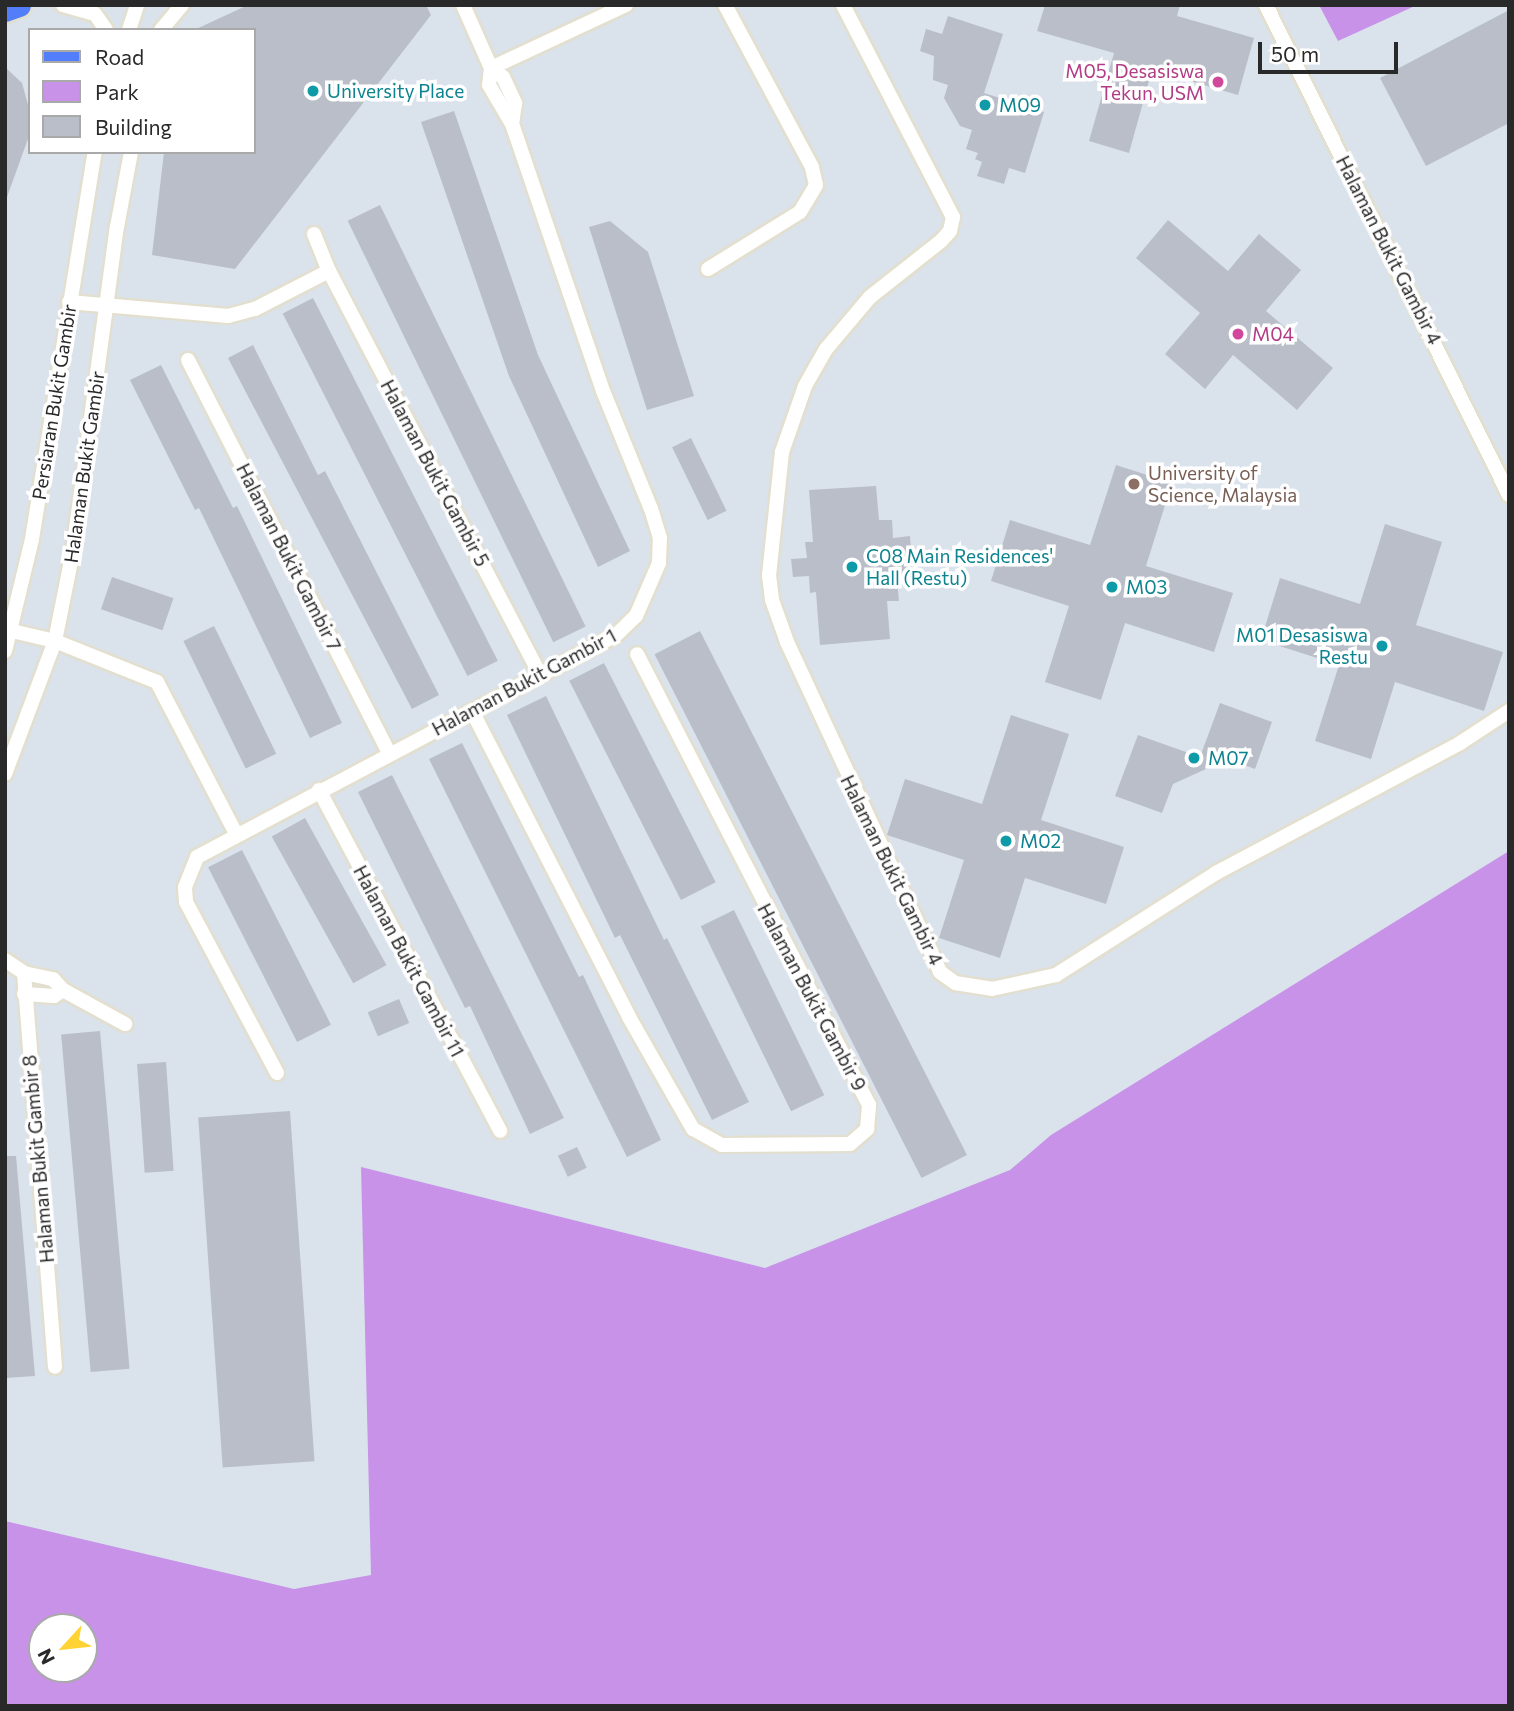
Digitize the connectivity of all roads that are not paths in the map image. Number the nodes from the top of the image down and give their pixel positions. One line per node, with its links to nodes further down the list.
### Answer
1 (19, 5): 10 (main road)
2 (63, 5): 11 (street)
3 (137, 5): 12 (street)
4 (182, 5): 13 (street)
5 (463, 5): 14 (street, Halaman Bukit Gambir 1)
6 (626, 5): 14 (street)
7 (725, 5): 18 (street)
8 (843, 5): 30 (street, Halaman Bukit Gambir 4)
9 (1266, 5): 23 (street, Halaman Bukit Gambir 4)
10 (5, 10)
11 (104, 28)
12 (130, 28)
13 (163, 28)
14 (491, 68): 28 (street, Halaman Bukit Gambir 1)
15 (95, 154): 20 (street, Persiaran Bukit Gambir)
16 (131, 154): 21 (street, Halaman Bukit Gambir)
17 (314, 234): 19 (street, Halaman Bukit Gambir 5)
18 (708, 269)
19 (328, 271): 21 (street); 28 (street, Halaman Bukit Gambir 5)
20 (69, 302): 21 (street); 24 (street, Persiaran Bukit Gambir)
21 (107, 305): 25 (street, Halaman Bukit Gambir)
22 (188, 360): 31 (street, Halaman Bukit Gambir 7)
23 (1509, 495)
24 (12, 631): 25 (street); 26 (street, Persiaran Bukit Gambir)
25 (55, 641): 32 (street, Halaman Bukit Gambir); 34 (street)
26 (5, 651)
27 (637, 654): 29 (street, Halaman Bukit Gambir 9)
28 (540, 675): 29 (street, Halaman Bukit Gambir 1)
29 (472, 710): 31 (street, Halaman Bukit Gambir 1)
30 (1509, 711)
31 (390, 754): 33 (street, Halaman Bukit Gambir 1)
32 (5, 774)
33 (319, 790): 34 (street, Halaman Bukit Gambir 1); 41 (street, Halaman Bukit Gambir 11)
34 (236, 834): 40 (street, Halaman Bukit Gambir 1)
35 (5, 960): 36 (street)
36 (24, 973): 37 (street); 38 (street, Halaman Bukit Gambir 8)
37 (63, 990): 38 (street); 39 (street)
38 (24, 993): 42 (street, Halaman Bukit Gambir 8)
39 (125, 1024)
40 (276, 1073)
41 (500, 1131)
42 (55, 1367)

